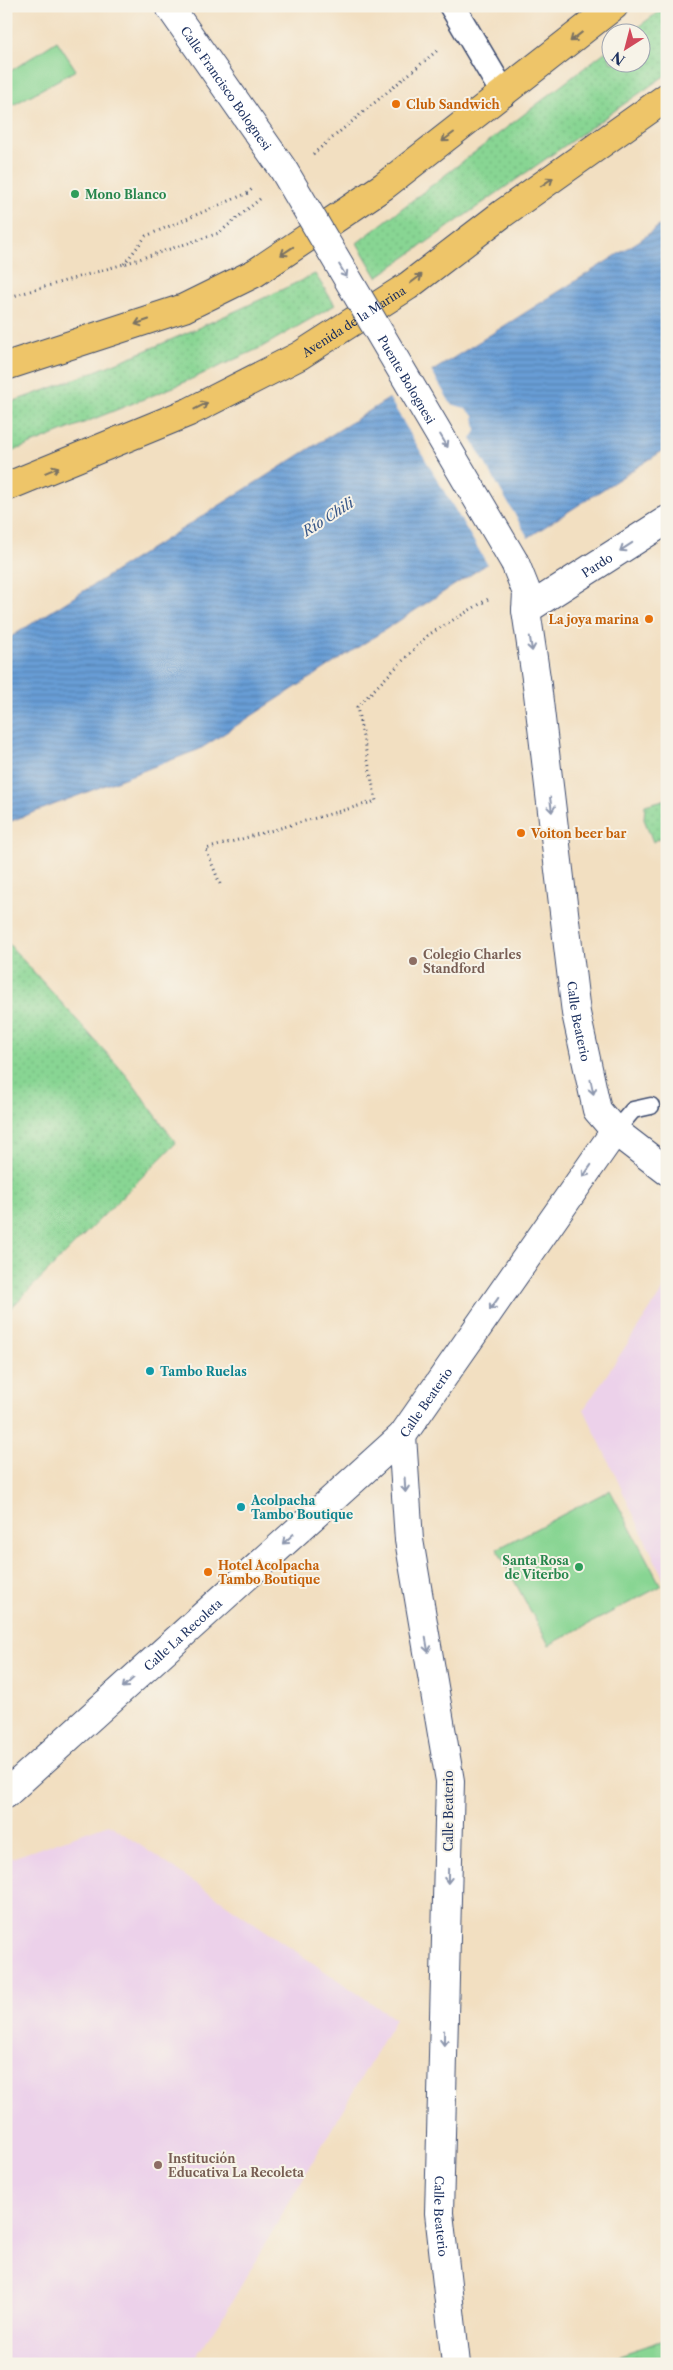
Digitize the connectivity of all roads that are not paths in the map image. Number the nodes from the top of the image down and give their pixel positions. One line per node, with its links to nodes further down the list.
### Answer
1 (169, 6): 6 (street, Calle Francisco Bolognesi)
2 (452, 6): 4 (street)
3 (612, 7): 4 (main road, one-way to 4)
4 (504, 94): 7 (main road, one-way to 7)
5 (667, 97): 8 (main road, Avenida de la Marina, one-way to 5)
6 (283, 169): 10 (street, Puente Bolognesi, one-way to 10, bridge)
7 (6, 366)
8 (6, 487)
9 (667, 520): 11 (street, Pardo, one-way to 11)
10 (519, 570): 11 (street, Calle Beaterio)
11 (526, 610): 13 (street, Calle Beaterio, one-way to 13)
12 (651, 1106): 13 (lane)
13 (615, 1131): 14 (street); 15 (street, Calle Beaterio, one-way to 15)
14 (667, 1170)
15 (402, 1436): 16 (street, Calle La Recoleta, one-way to 16); 17 (street, Calle Beaterio, one-way to 17)
16 (6, 1794)
17 (456, 2364)

